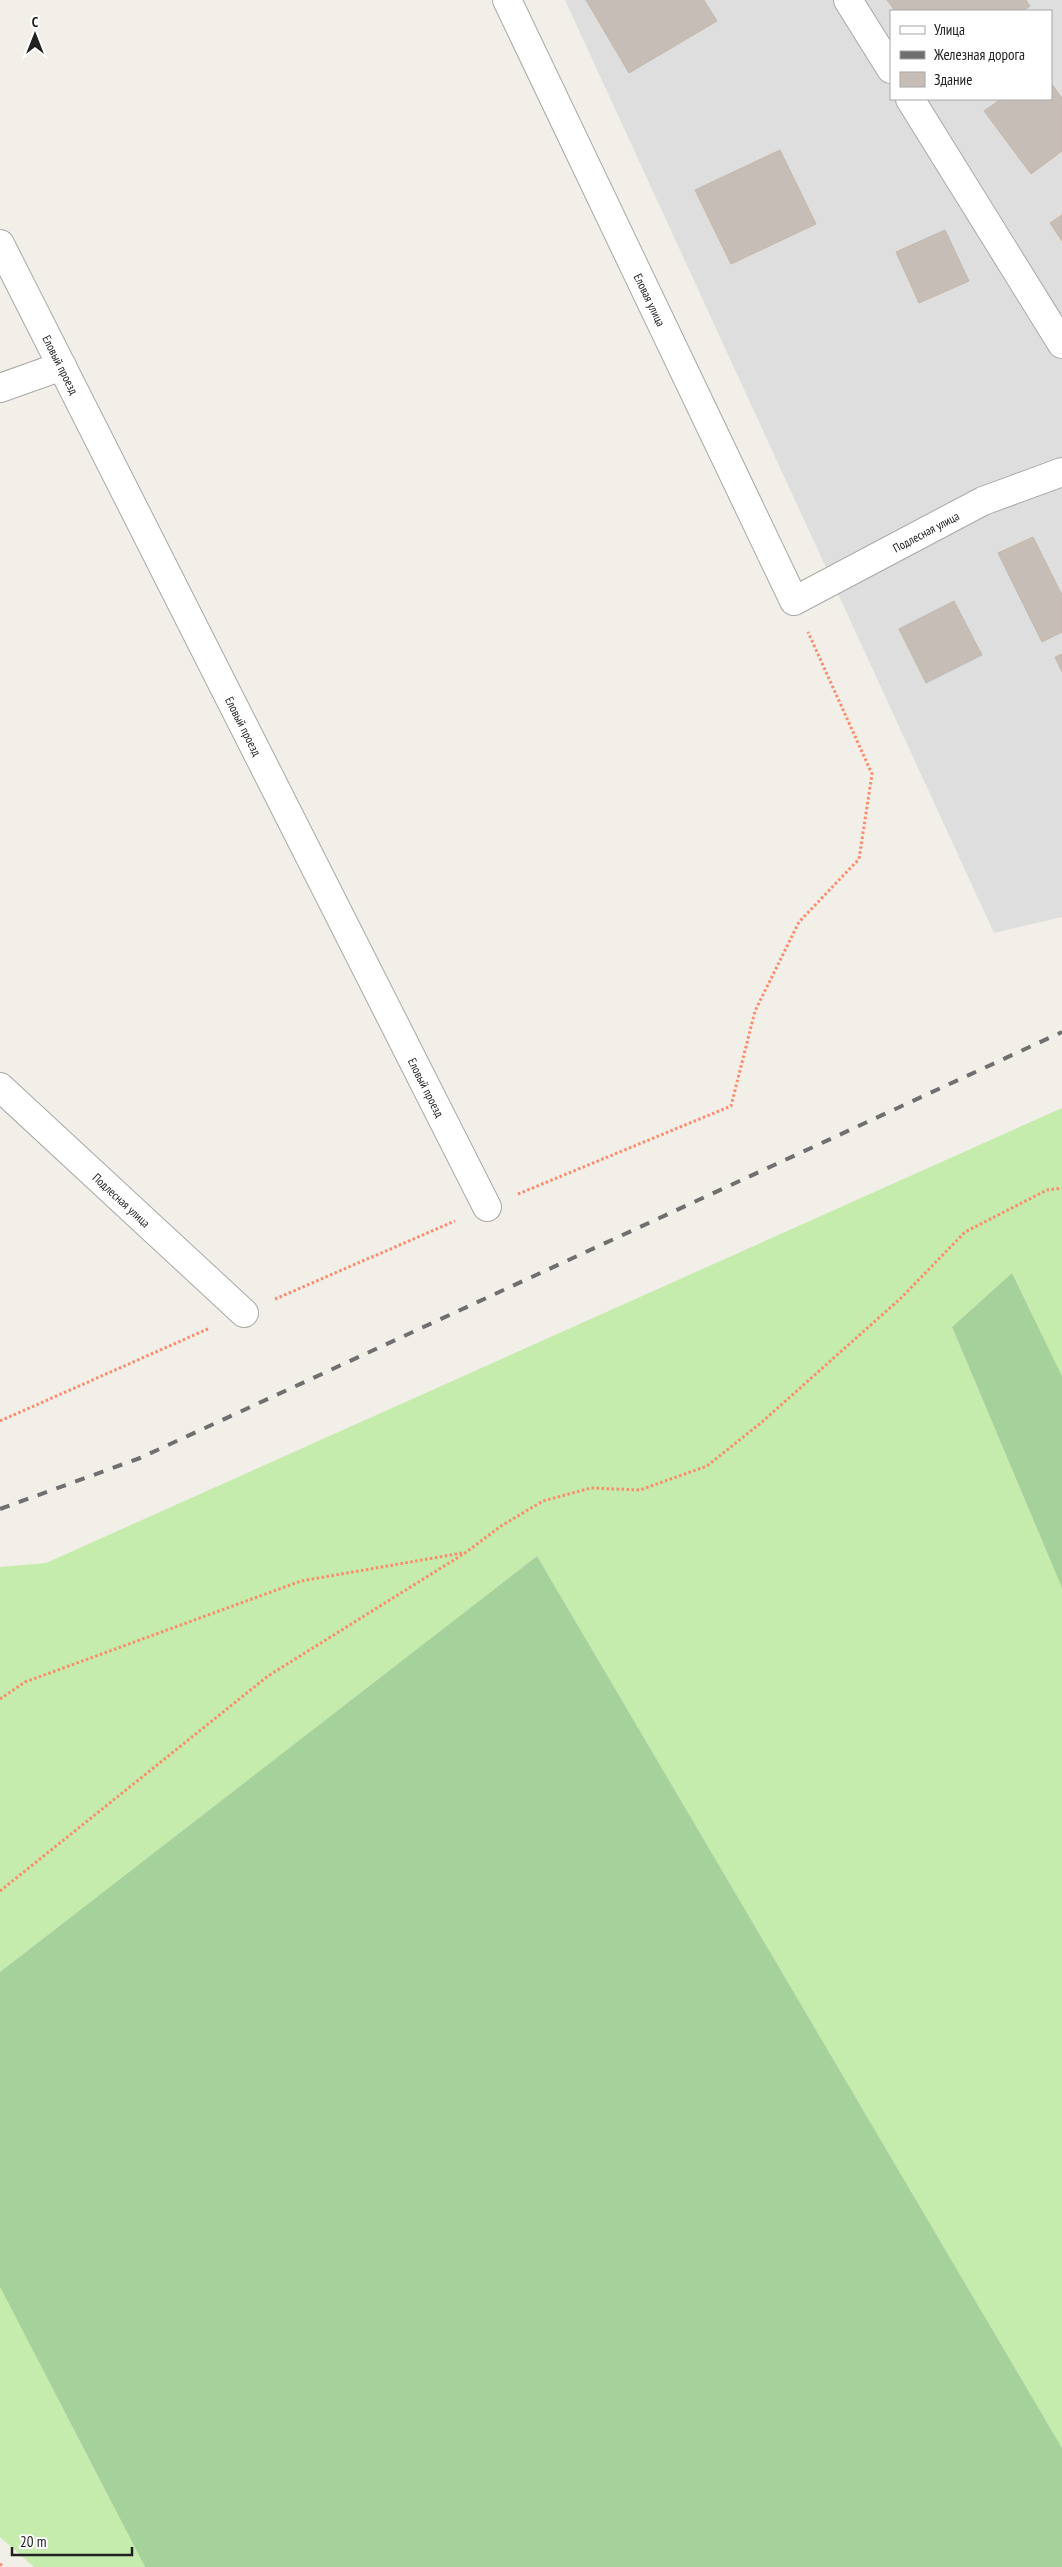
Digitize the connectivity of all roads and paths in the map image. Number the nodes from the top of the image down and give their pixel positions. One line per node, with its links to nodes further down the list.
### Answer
1 (507, 0): 10 (street, Еловая улица)
2 (848, 0): 3 (street)
3 (890, 67)
4 (911, 100): 6 (street)
5 (0, 244): 7 (street, Еловый проезд)
6 (1062, 344)
7 (62, 366): 8 (street); 13 (street, Еловый проезд)
8 (0, 388)
9 (1062, 472): 10 (street, Подлесная улица)
10 (794, 601): 13 (path)
11 (0, 1087): 14 (street, Подлесная улица)
12 (1062, 1188): 16 (path)
13 (487, 1207): 14 (path)
14 (244, 1313): 15 (path)
15 (0, 1421)
16 (465, 1552): 17 (path); 18 (path)
17 (0, 1699)
18 (0, 1891)
19 (0, 2564): 20 (path)
20 (4, 2567)

